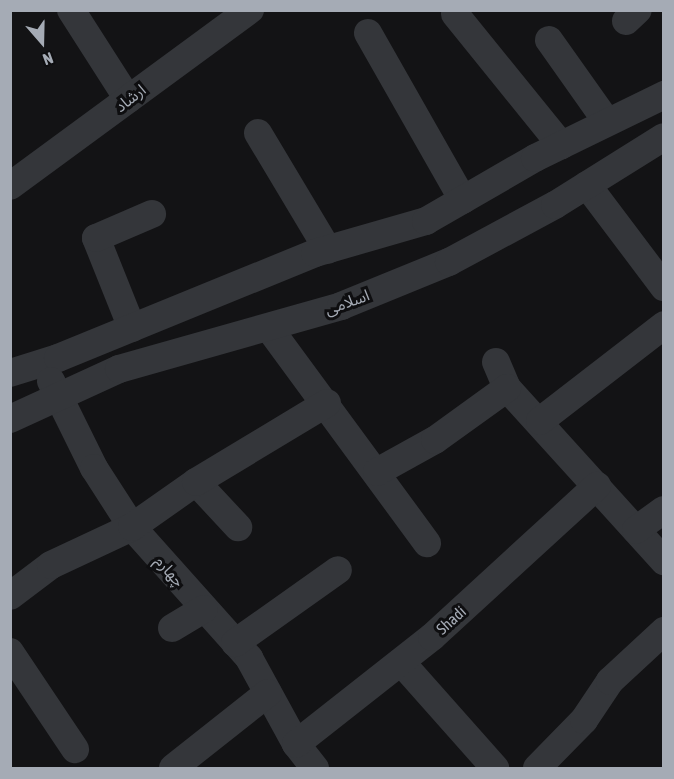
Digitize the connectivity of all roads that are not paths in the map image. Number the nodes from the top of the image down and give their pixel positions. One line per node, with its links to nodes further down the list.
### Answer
1 (71, 10): 7 (street)
2 (250, 10): 7 (street, ارشاد)
3 (455, 14): 11 (street)
4 (369, 33): 14 (street)
5 (549, 39): 8 (street)
6 (663, 94): 8 (street)
7 (128, 99): 13 (street, ارشاد)
8 (607, 122): 11 (street)
9 (258, 134): 16 (street)
10 (663, 137): 12 (street, اسلامی)
11 (561, 145): 14 (street)
12 (587, 185): 17 (street); 20 (street, اسلامی)
13 (10, 186)
14 (463, 200): 16 (street)
15 (152, 214): 19 (street)
16 (328, 250): 19 (street)
17 (663, 287)
18 (663, 326): 26 (street)
19 (132, 328): 21 (street)
20 (269, 328): 23 (street, اسلامی); 24 (street)
21 (41, 363): 22 (street); 23 (street, چهارم)
22 (10, 373)
23 (60, 396): 25 (street, اسلامی); 32 (street, چهارم)
24 (327, 404): 27 (street); 28 (street)
25 (10, 419)
26 (540, 421): 27 (street); 29 (street)
27 (377, 472): 34 (street)
28 (196, 482): 31 (street); 32 (street)
29 (597, 486): 33 (street); 43 (street, Shadi)
30 (663, 510): 33 (street)
31 (238, 526)
32 (132, 527): 37 (street); 38 (street, چهارم)
33 (636, 530): 35 (street)
34 (427, 543)
35 (663, 561)
36 (338, 570): 41 (street)
37 (10, 596)
38 (204, 609): 39 (street); 41 (street, چهارم)
39 (172, 628)
40 (663, 631): 50 (street)
41 (235, 643): 44 (street, چهارم)
42 (10, 652): 46 (street)
43 (401, 662): 45 (street, Shadi); 49 (street)
44 (268, 693): 45 (street, چهارم); 47 (street)
45 (296, 744): 48 (street, چهارم)
46 (75, 749)
47 (173, 768)
48 (315, 768)
49 (495, 768)
50 (537, 768)

